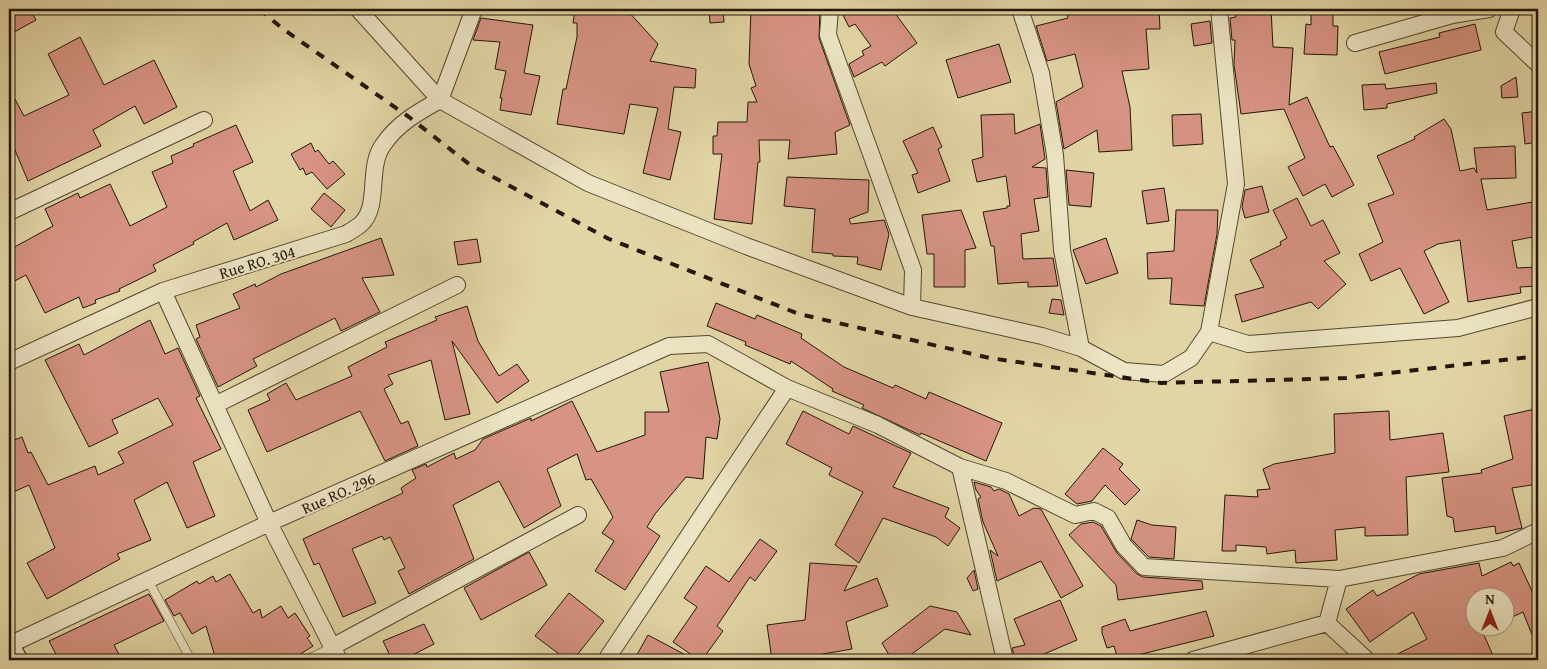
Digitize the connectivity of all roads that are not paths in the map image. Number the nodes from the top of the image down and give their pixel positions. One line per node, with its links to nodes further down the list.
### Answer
1 (358, 9): 10 (street)
2 (474, 9): 10 (street)
3 (830, 9): 15 (street)
4 (1020, 9): 18 (street)
5 (1219, 9): 17 (street)
6 (1489, 9): 8 (street)
7 (1512, 9): 9 (street)
8 (1355, 43)
9 (1538, 64)
10 (440, 100): 14 (street, Rue RO. 304); 15 (street)
11 (204, 120): 12 (street)
12 (9, 212)
13 (457, 285): 21 (street)
14 (164, 291): 19 (street, Rue RO. 304); 21 (street)
15 (912, 307): 18 (street)
16 (1538, 307): 17 (street)
17 (1209, 332): 18 (street)
18 (1081, 348)
19 (9, 362)
20 (787, 388): 22 (street); 24 (street, Rue RO. 296); 34 (street)
21 (216, 405): 24 (street)
22 (960, 468): 26 (street); 35 (street)
23 (578, 515): 30 (street)
24 (269, 523): 27 (street, Rue RO. 296); 30 (street)
25 (1538, 531): 26 (street)
26 (1339, 579): 28 (street)
27 (148, 580): 29 (street, Rue RO. 296); 32 (lane)
28 (1327, 623): 36 (street); 37 (street)
29 (9, 646): 31 (street)
30 (336, 654): 33 (lane)
31 (16, 660)
32 (191, 660)
33 (306, 660)
34 (606, 660)
35 (1005, 660)
36 (1193, 660)
37 (1367, 660)

